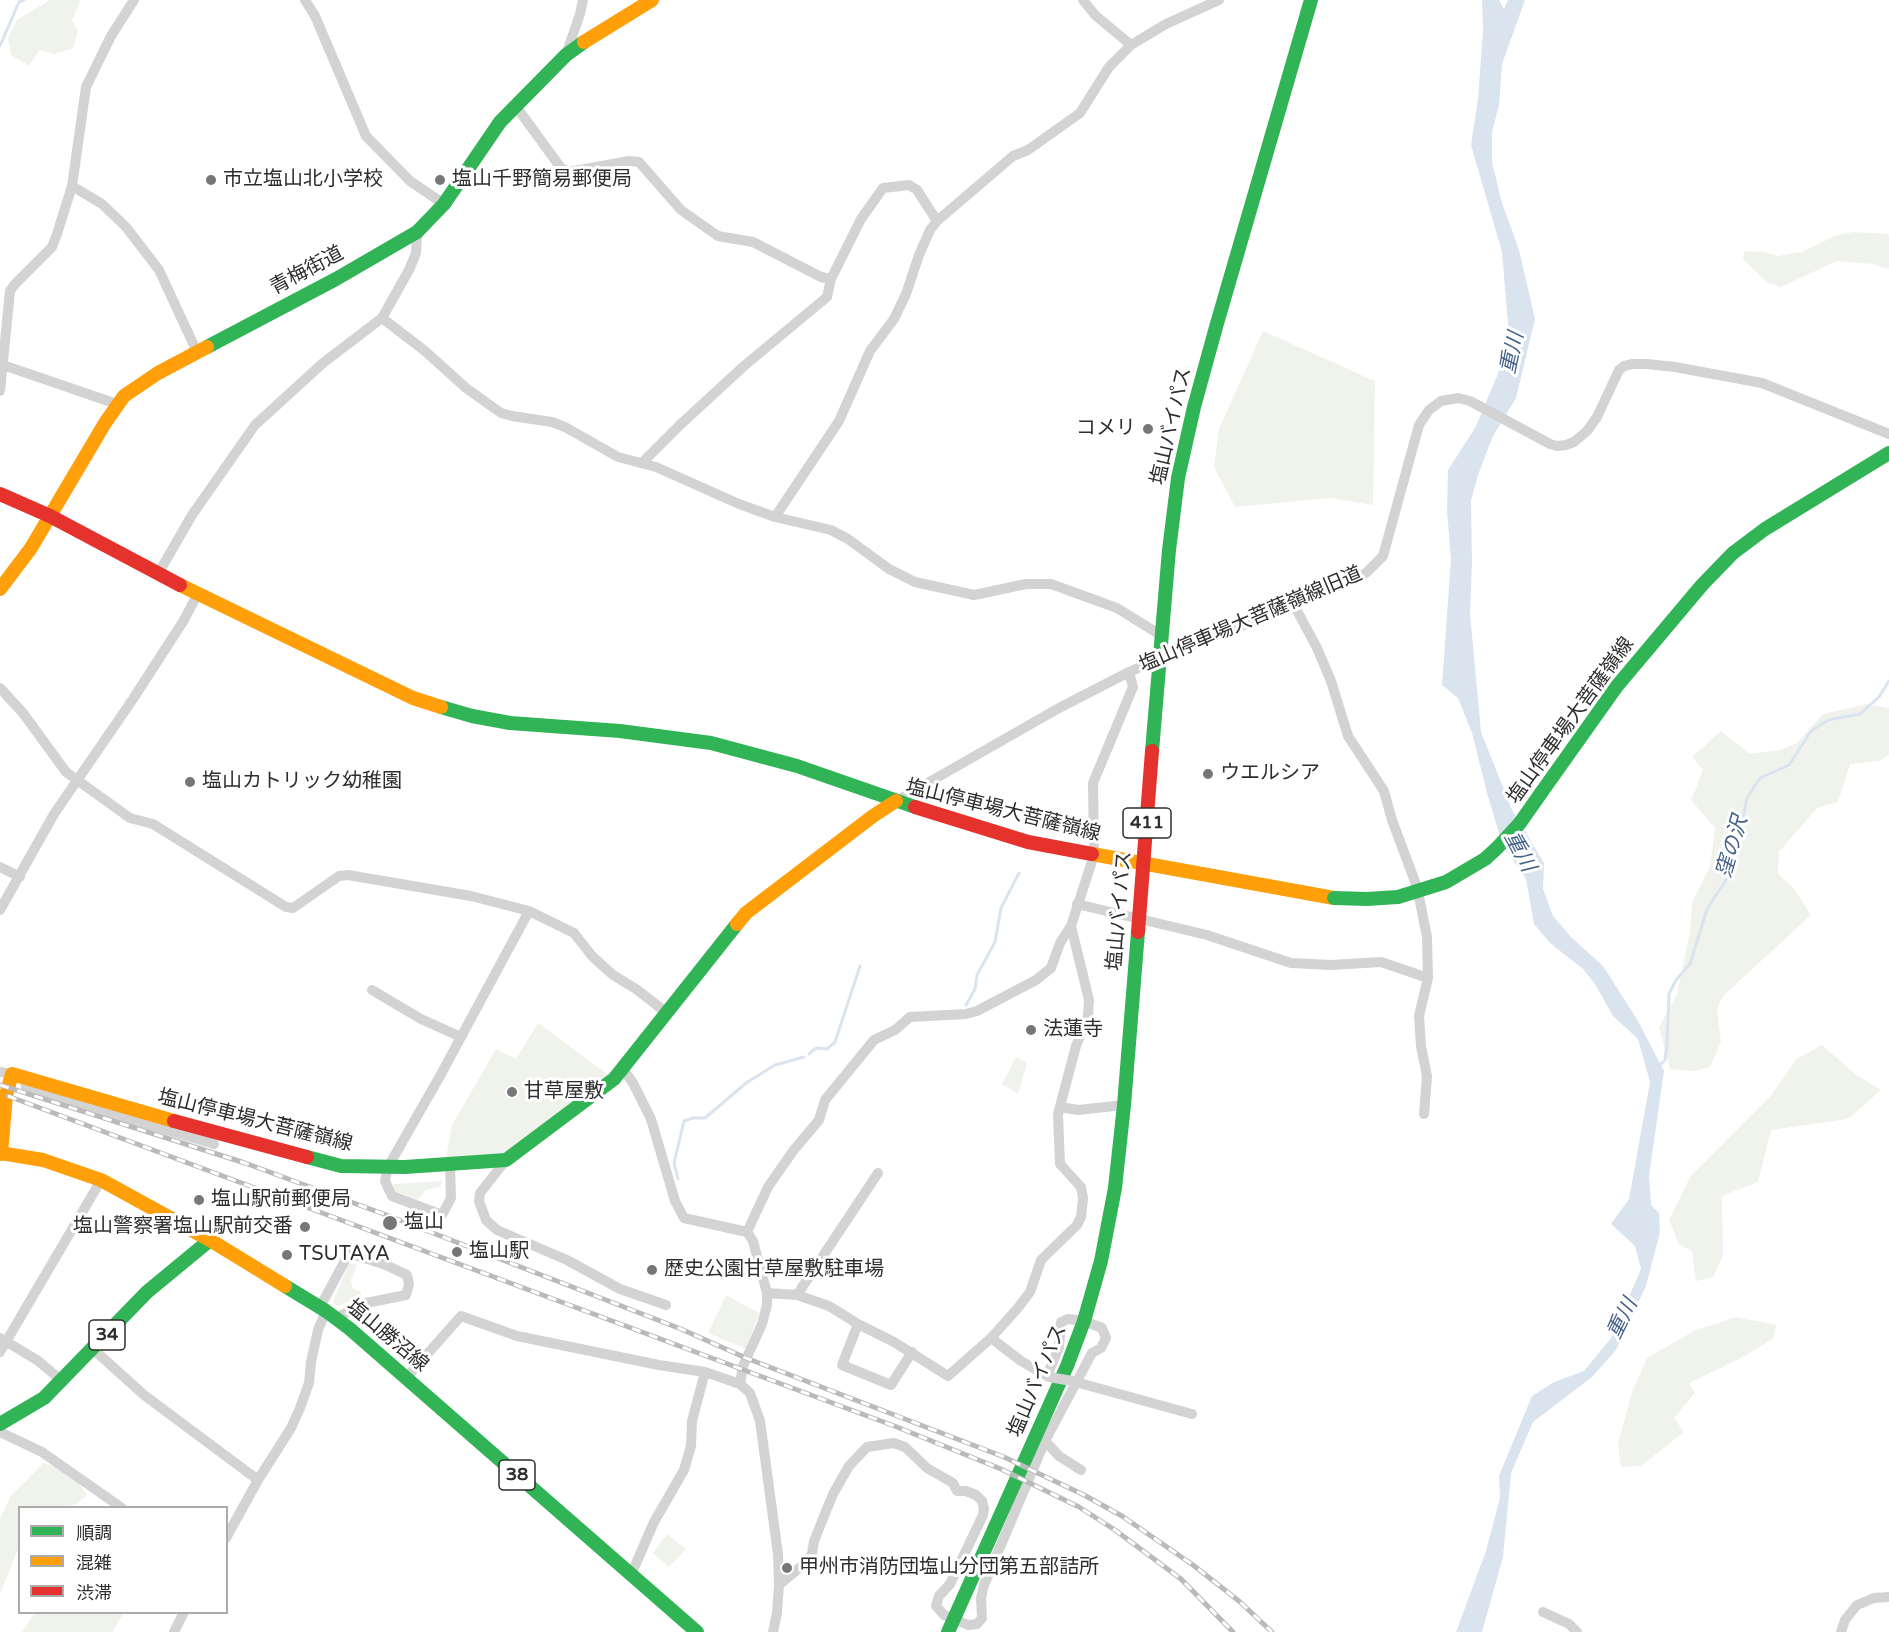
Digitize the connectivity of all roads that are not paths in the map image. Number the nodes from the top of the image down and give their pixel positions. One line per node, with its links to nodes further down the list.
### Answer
1 (134, 0): 11 (street)
2 (305, 0): 12 (street)
3 (583, 0): 9 (street)
4 (652, 0): 9 (main road, 青梅街道)
5 (1083, 0): 8 (street)
6 (1219, 0): 8 (street)
7 (1311, 0): 31 (main road, 塩山バイパス / 411)
8 (1131, 45): 13 (street)
9 (566, 55): 10 (main road, 青梅街道)
10 (515, 105): 12 (main road, 青梅街道); 15 (street)
11 (72, 186): 17 (street); 18 (street)
12 (444, 204): 14 (main road, 青梅街道)
13 (937, 221): 15 (street); 26 (street)
14 (417, 232): 16 (street); 17 (main road, 青梅街道)
15 (831, 279): 23 (street)
16 (382, 318): 23 (street); 27 (street)
17 (197, 352): 20 (main road, 青梅街道)
18 (1, 364): 19 (street); 20 (street)
19 (0, 392)
20 (117, 404): 25 (main road, 青梅街道)
21 (1889, 434): 30 (street, 塩山停車場大菩薩嶺線旧道)
22 (1889, 453): 38 (main road, 塩山停車場大菩薩嶺線, bridge)
23 (642, 463): 26 (street)
24 (0, 494): 25 (main road)
25 (50, 516): 27 (main road); 28 (main road, 青梅街道)
26 (775, 517): 31 (street)
27 (158, 574): 29 (main road)
28 (0, 589)
29 (197, 595): 35 (street); 36 (main road)
30 (1294, 605): 32 (street, 塩山停車場大菩薩嶺線旧道); 46 (street)
31 (1162, 636): 32 (main road, 塩山バイパス / 411)
32 (1161, 658): 33 (street, 塩山停車場大菩薩嶺線旧道); 38 (main road, 塩山バイパス / 411)
33 (1129, 672): 36 (street, 塩山停車場大菩薩嶺線旧道); 37 (street)
34 (0, 687): 35 (street)
35 (78, 781): 40 (street); 43 (street)
36 (896, 801): 37 (main road, 塩山停車場大菩薩嶺線); 48 (main road, 塩山停車場大菩薩嶺線)
37 (1094, 855): 38 (main road, 塩山停車場大菩薩嶺線); 41 (street)
38 (1144, 863): 44 (main road, 塩山バイパス / 411)
39 (0, 867): 40 (street)
40 (20, 877): 42 (street)
41 (1077, 904): 44 (street); 45 (street)
42 (0, 910)
43 (529, 911): 48 (street); 49 (street)
44 (1139, 918): 46 (street); 52 (main road, 塩山バイパス / 411)
45 (1071, 926): 53 (street); 62 (street)
46 (1428, 978): 54 (street)
47 (372, 990): 49 (street)
48 (667, 1014): 50 (main road, 塩山停車場大菩薩嶺線)
49 (461, 1037): 59 (street)
50 (623, 1069): 57 (main road, 塩山停車場大菩薩嶺線); 62 (street)
51 (12, 1074): 55 (street); 56 (main road); 59 (main road, 塩山停車場大菩薩嶺線)
52 (1124, 1105): 53 (street); 68 (main road, 塩山バイパス / 411)
53 (1060, 1107): 70 (street)
54 (1424, 1114)
55 (214, 1144)
56 (1, 1153): 61 (main road, 塩山勝沼線 / 38)
57 (506, 1160): 58 (main road, 塩山停車場大菩薩嶺線); 66 (street)
58 (450, 1164): 59 (main road, 塩山停車場大菩薩嶺線); 59 (street)
59 (387, 1167)
60 (878, 1173): 65 (street)
61 (101, 1180): 63 (main road, 塩山勝沼線 / 38); 71 (street)
62 (747, 1232): 64 (street)
63 (210, 1240): 67 (main road, 塩山勝沼線 / 38); 72 (main road, 34)
64 (767, 1293): 65 (street); 80 (street)
65 (797, 1295): 69 (street)
66 (666, 1305)
67 (328, 1312): 67 (street); 77 (main road, 塩山勝沼線 / 38); 86 (street)
68 (1084, 1321): 76 (street); 79 (street); 94 (main road, 塩山バイパス / 411)
69 (858, 1324): 74 (street); 74 (street)
70 (991, 1338): 74 (street); 76 (street)
71 (4, 1339): 73 (street); 78 (street)
72 (93, 1349): 78 (main road, 34); 86 (street)
73 (0, 1352)
74 (912, 1352)
75 (705, 1372): 77 (street); 80 (street); 89 (street)
76 (1048, 1376): 79 (street, bridge)
77 (406, 1378): 89 (main road, 塩山勝沼線 / 38)
78 (61, 1380): 82 (main road, 34)
79 (1075, 1381): 81 (street); 84 (street)
80 (740, 1384): 90 (street)
81 (1192, 1414)
82 (0, 1424)
83 (0, 1432): 87 (street)
84 (1045, 1441): 85 (street); 94 (street)
85 (1081, 1470)
86 (258, 1480): 88 (street)
87 (119, 1506)
88 (228, 1534)
89 (631, 1575): 96 (main road, 塩山勝沼線 / 38)
90 (779, 1585): 94 (street); 97 (street)
91 (1889, 1597): 99 (street)
92 (1543, 1612): 98 (street)
93 (183, 1614): 95 (street)
94 (951, 1626)
95 (174, 1632)
96 (697, 1632)
97 (773, 1632)
98 (1577, 1632)
99 (1841, 1632)

